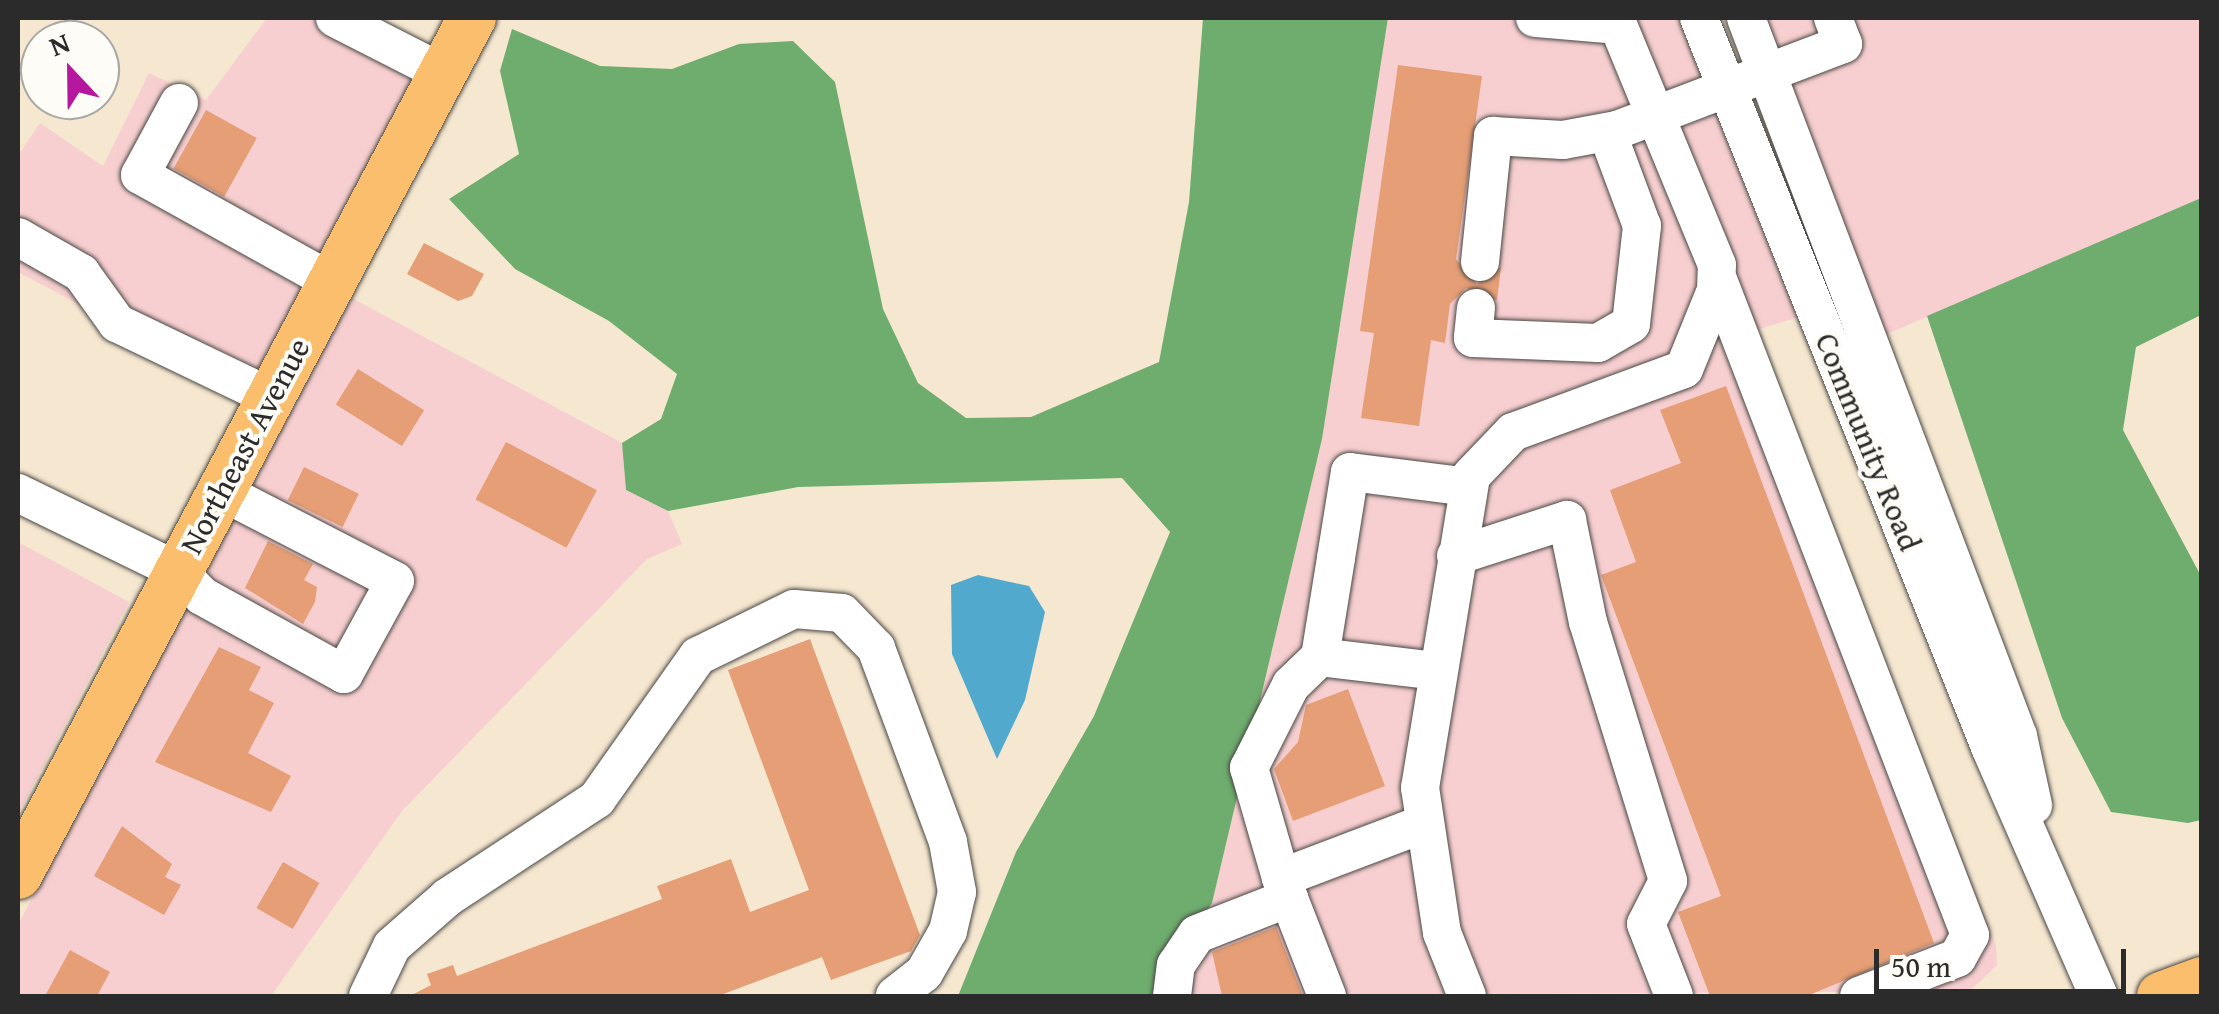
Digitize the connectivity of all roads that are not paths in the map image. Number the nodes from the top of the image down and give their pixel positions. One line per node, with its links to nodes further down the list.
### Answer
1 (335, 18): 8 (street)
2 (472, 18): 8 (main road, Northeast Avenue)
3 (1535, 18): 7 (street)
4 (1700, 18): 10 (street, Community Road)
5 (1746, 18): 9 (street, Community Road)
6 (1833, 18): 9 (street)
7 (1617, 21): 12 (street)
8 (443, 73): 17 (main road, Northeast Avenue)
9 (1768, 75): 10 (street); 29 (street, Community Road)
10 (1727, 89): 12 (street); 29 (street, Community Road)
11 (179, 103): 17 (street)
12 (1656, 114): 13 (street); 16 (street)
13 (1607, 132): 15 (street); 18 (street)
14 (18, 237): 19 (street)
15 (1480, 262)
16 (1716, 276): 20 (street); 38 (street)
17 (332, 282): 19 (main road, Northeast Avenue)
18 (1476, 308)
19 (271, 397): 21 (main road, Northeast Avenue)
20 (1468, 488): 23 (street); 25 (street)
21 (221, 492): 24 (main road, Northeast Avenue); 24 (street)
22 (18, 493): 24 (street)
23 (1456, 556): 26 (street); 37 (street)
24 (178, 571): 27 (main road, Northeast Avenue)
25 (1320, 657): 26 (street); 31 (street)
26 (1437, 671): 28 (street)
27 (29, 824): 30 (main road, Northeast Avenue)
28 (1423, 824): 31 (street); 36 (street)
29 (2046, 862): 39 (street, Community Road)
30 (18, 875)
31 (1285, 888): 34 (street); 35 (street)
32 (368, 996): 33 (street)
33 (896, 996)
34 (1172, 996)
35 (1327, 996)
36 (1467, 996)
37 (1674, 996)
38 (1859, 996)
39 (2099, 996)

